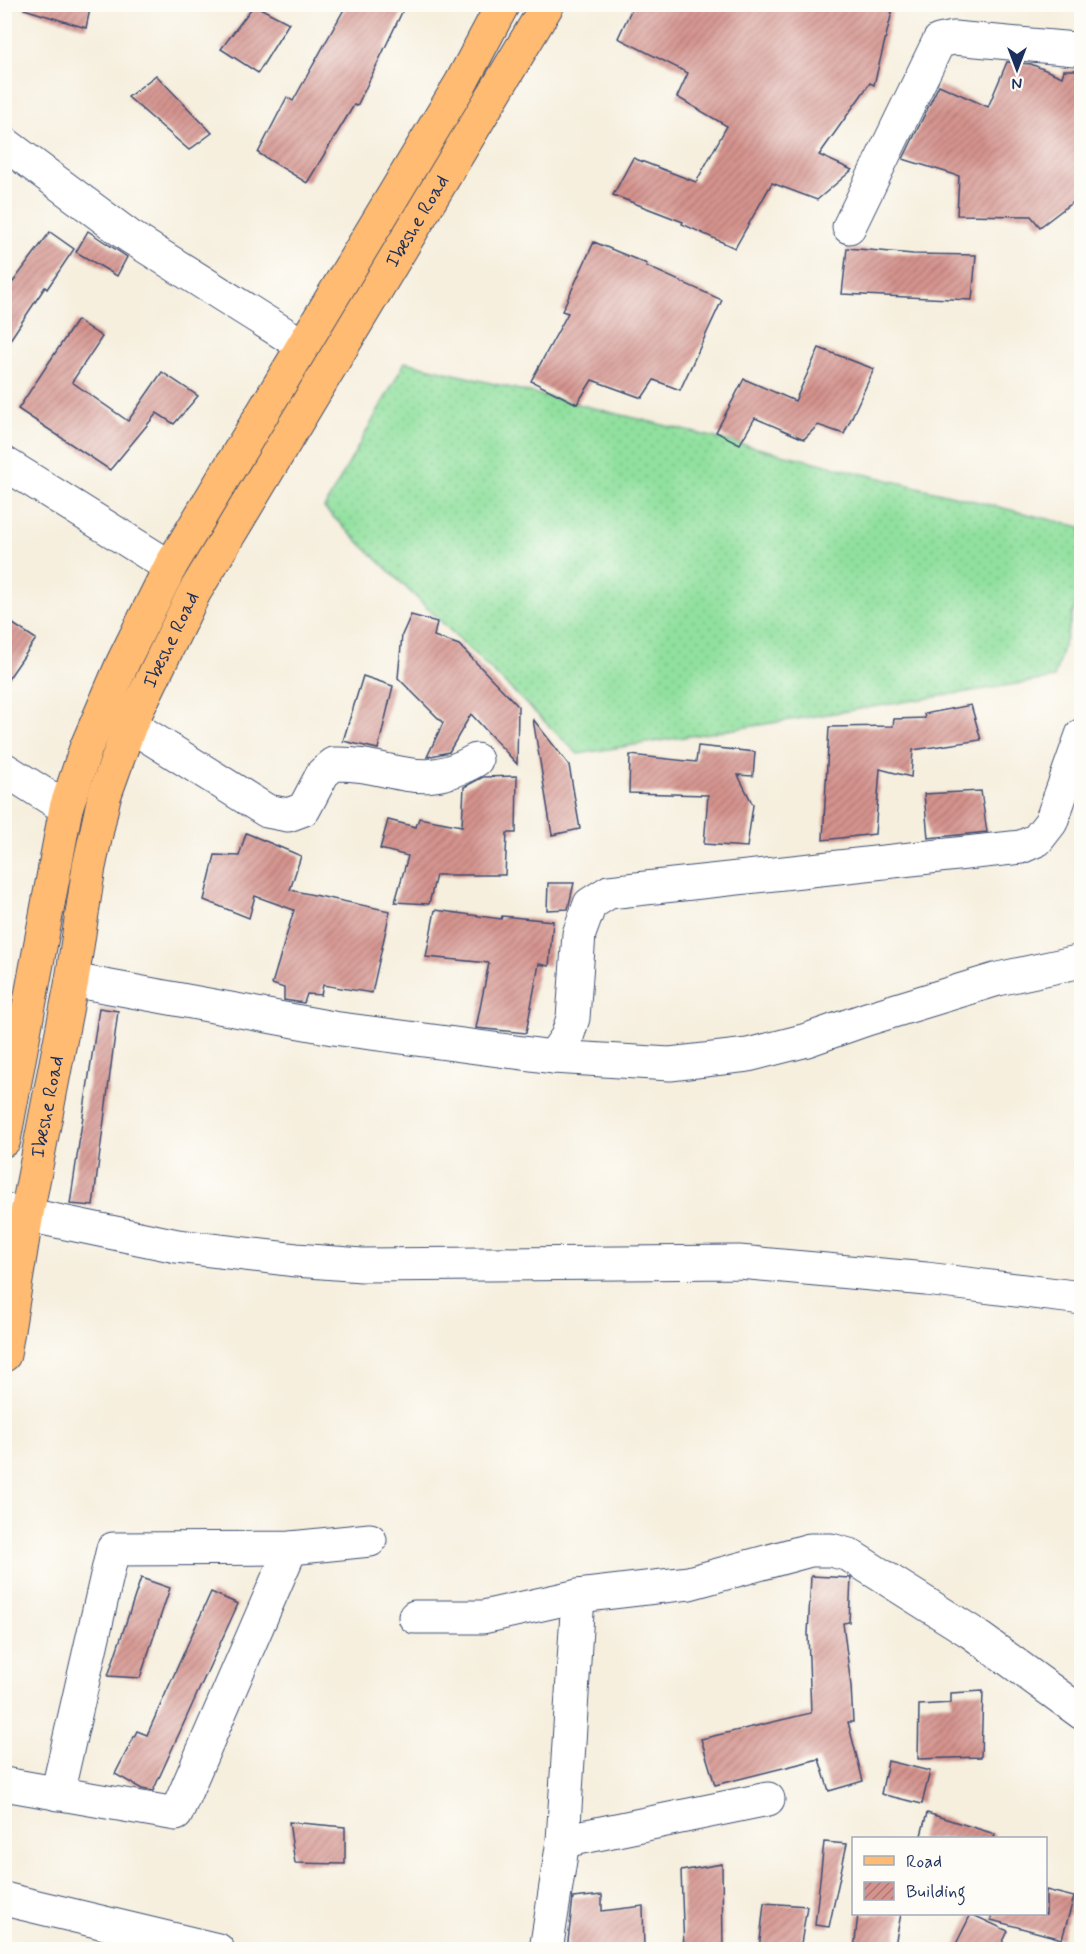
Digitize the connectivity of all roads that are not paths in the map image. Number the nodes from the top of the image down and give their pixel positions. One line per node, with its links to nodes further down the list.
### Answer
1 (503, 4): 6 (main road, Ibeshe Road)
2 (548, 4): 9 (main road, Ibeshe Road)
3 (1082, 45): 5 (street)
4 (4, 143): 6 (street)
5 (849, 227)
6 (302, 345): 8 (main road, Ibeshe Road)
7 (4, 463): 8 (street)
8 (170, 567): 13 (main road, Ibeshe Road)
9 (130, 725): 11 (street); 15 (main road, Ibeshe Road)
10 (1082, 735): 16 (street)
11 (476, 760)
12 (4, 769): 13 (street)
13 (66, 808): 17 (main road, Ibeshe Road)
14 (1082, 961): 16 (street)
15 (72, 980): 16 (street); 18 (main road, Ibeshe Road)
16 (553, 1057)
17 (4, 1140)
18 (16, 1211): 19 (street); 20 (main road, Ibeshe Road)
19 (1082, 1298)
20 (4, 1355)
21 (370, 1540): 22 (street)
22 (291, 1548): 27 (street); 27 (street)
23 (578, 1596): 24 (street); 25 (street); 29 (street)
24 (414, 1617)
25 (1082, 1713)
26 (4, 1784): 27 (street)
27 (57, 1794)
28 (768, 1799): 29 (street)
29 (563, 1841): 32 (street)
30 (4, 1899): 31 (street)
31 (211, 1949)
32 (546, 1950)

